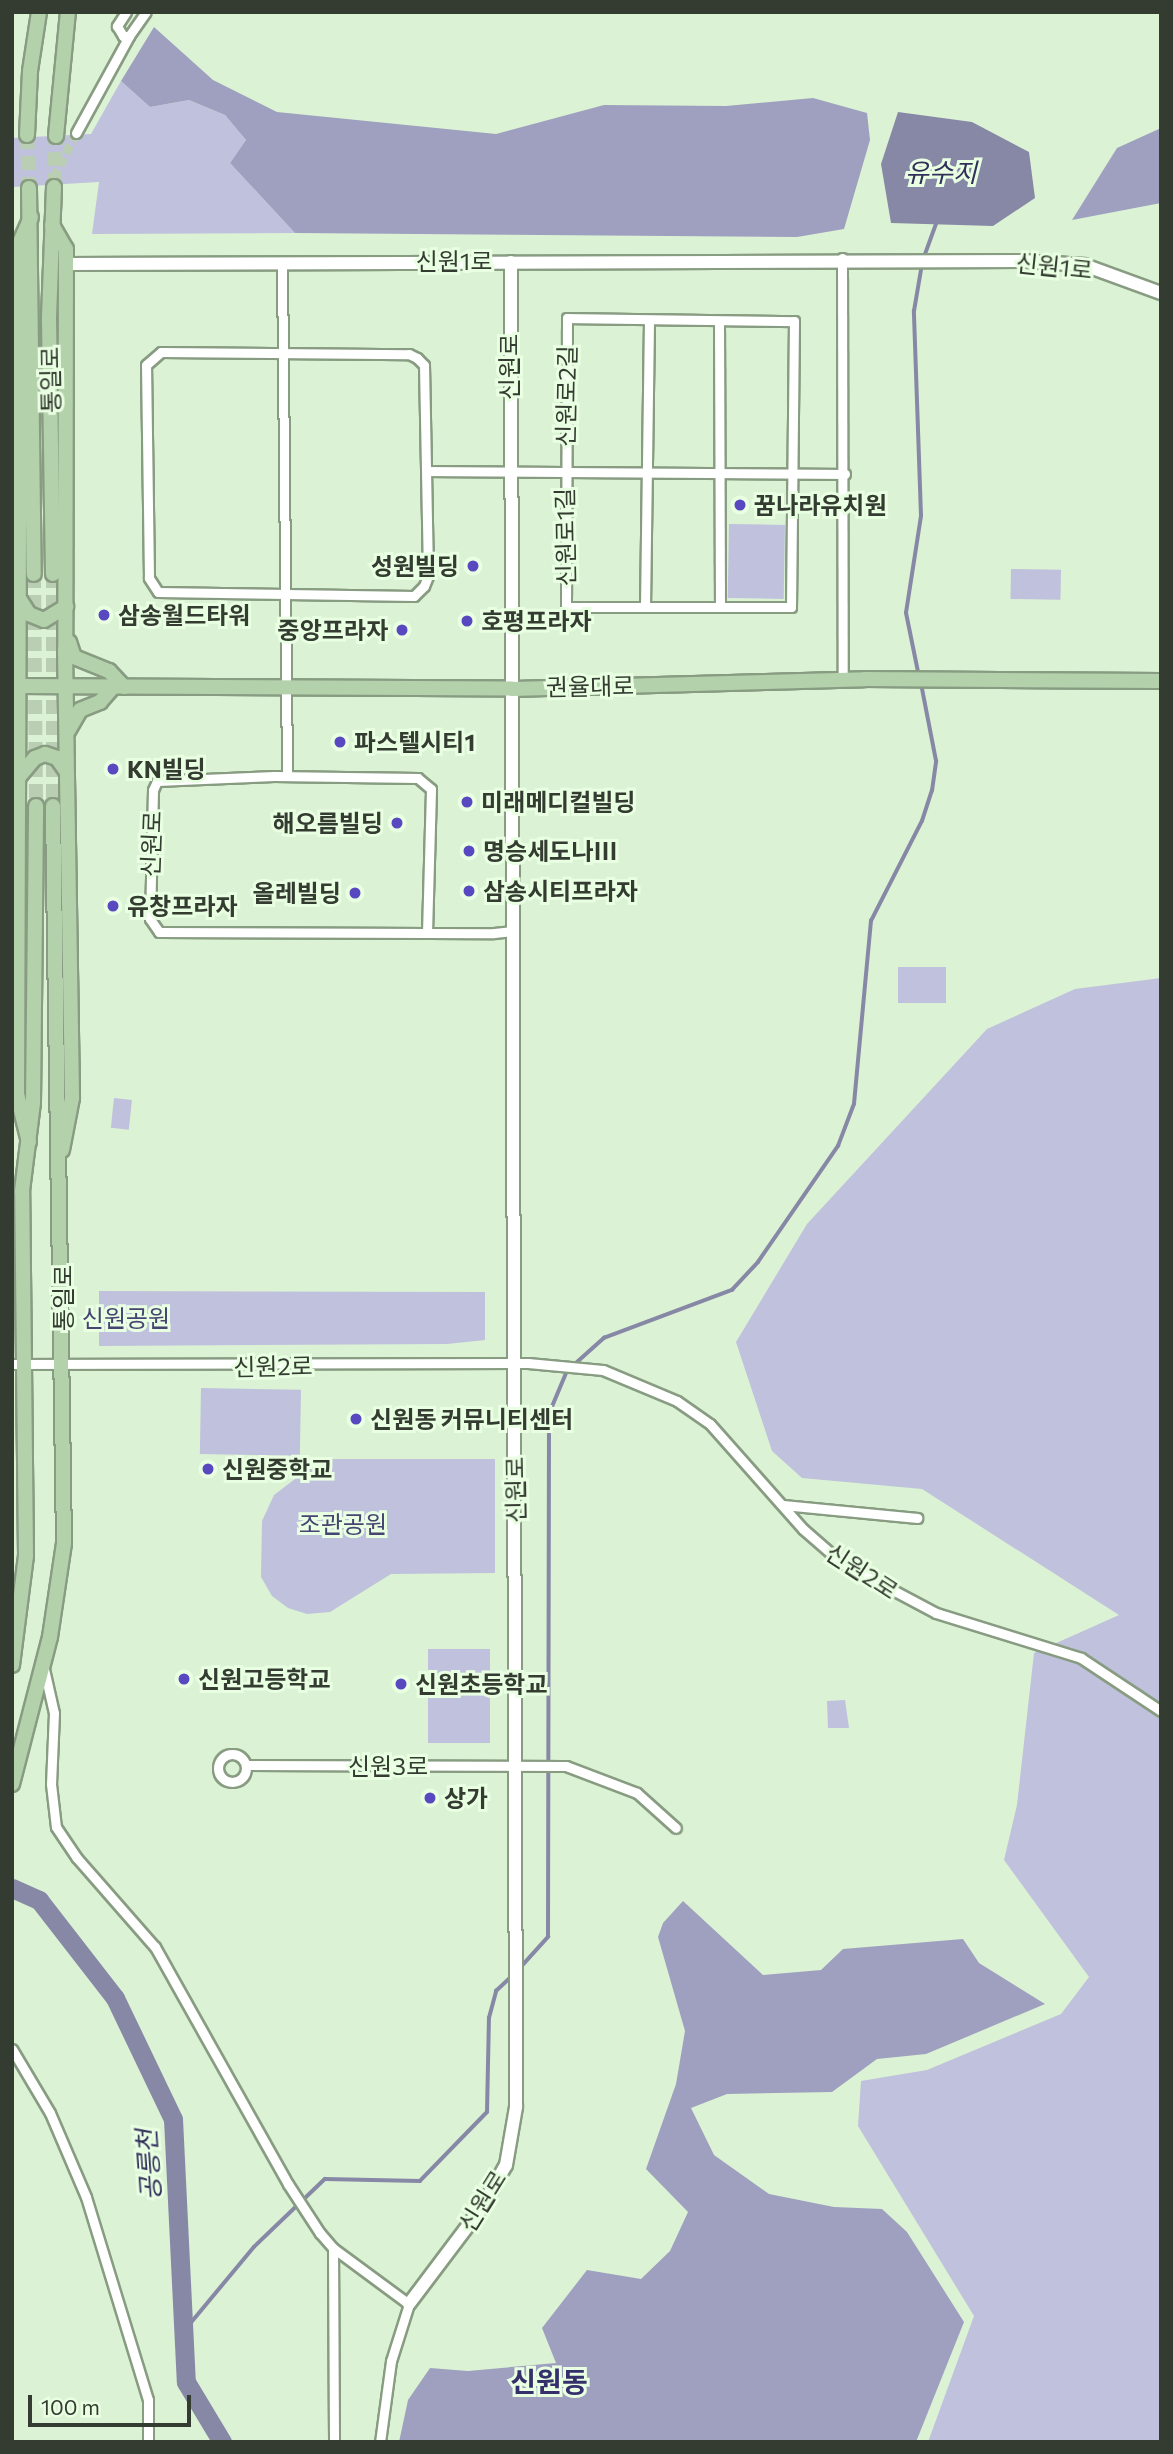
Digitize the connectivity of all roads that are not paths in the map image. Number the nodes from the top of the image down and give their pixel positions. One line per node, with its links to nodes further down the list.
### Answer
1 (40, 12): 7 (main road)
2 (68, 12): 8 (main road)
3 (126, 12): 5 (street)
4 (146, 12): 5 (street)
5 (129, 36): 6 (street)
6 (76, 133)
7 (27, 135)
8 (56, 136)
9 (54, 187): 12 (main road, 통일로)
10 (29, 188): 11 (main road, 통일로)
11 (31, 218): 15 (main road); 29 (main road, 통일로)
12 (52, 225): 17 (main road); 30 (main road, 통일로)
13 (842, 258): 14 (street, 신원1로); 18 (street, 신원1로); 28 (street)
14 (510, 262): 16 (street, 신원1로); 23 (street, 신원로)
15 (16, 263): 32 (main road)
16 (282, 263): 17 (street, 신원1로); 21 (street)
17 (66, 264): 33 (main road)
18 (1161, 293)
19 (649, 321): 20 (street, 신원로2길); 24 (street, 신원로2길); 25 (street)
20 (719, 321): 26 (street); 27 (street, 신원로2길)
21 (283, 353): 22 (street); 31 (street); 31 (street)
22 (427, 471): 23 (street); 31 (street)
23 (509, 472): 24 (street); 43 (street, 신원로)
24 (565, 472): 25 (street); 34 (street, 신원로1길)
25 (646, 473): 26 (street); 34 (street)
26 (720, 473): 27 (street); 35 (street)
27 (793, 473): 28 (street); 35 (street, 신원로1길)
28 (845, 474): 37 (street)
29 (34, 573)
30 (52, 574)
31 (287, 595): 42 (street)
32 (19, 599): 33 (main road); 40 (main road)
33 (66, 607): 36 (main road)
34 (645, 607): 35 (street, 신원로1길)
35 (720, 607)
36 (65, 635): 39 (main road); 41 (main road)
37 (843, 680): 38 (main road, 권율대로); 43 (main road, 권율대로)
38 (1161, 681)
39 (66, 685): 40 (main road, 권율대로); 41 (main road, 권율대로); 44 (main road)
40 (15, 686): 47 (main road)
41 (119, 687): 42 (main road, 권율대로); 44 (main road)
42 (288, 688): 43 (main road, 권율대로); 46 (street)
43 (512, 689): 50 (street, 신원로)
44 (67, 732): 45 (main road)
45 (66, 773): 47 (main road); 53 (main road)
46 (287, 776): 51 (street, 신원로); 51 (street, 신원로)
47 (18, 778): 52 (main road)
48 (36, 806): 52 (main road, 통일로)
49 (53, 806): 53 (main road, 통일로)
50 (513, 931): 51 (street, 신원로); 54 (street, 신원로)
51 (427, 933)
52 (29, 1142): 55 (main road, 통일로)
53 (58, 1172): 56 (main road, 통일로)
54 (512, 1363): 56 (street, 신원2로); 57 (street, 신원2로); 63 (street, 신원로)
55 (18, 1364): 56 (street, 신원2로); 60 (main road, 통일로)
56 (63, 1366): 59 (main road, 통일로)
57 (783, 1505): 58 (street); 61 (street, 신원2로)
58 (917, 1518)
59 (43, 1664): 64 (main road, 통일로); 67 (street)
60 (12, 1665)
61 (1161, 1711)
62 (246, 1765): 63 (street, 신원3로)
63 (516, 1766): 65 (street, 신원3로); 68 (street, 신원로)
64 (12, 1784)
65 (676, 1828)
66 (12, 2049): 69 (street)
67 (333, 2248): 68 (street); 70 (street)
68 (409, 2304): 71 (street)
69 (148, 2442)
70 (334, 2442)
71 (380, 2442)

